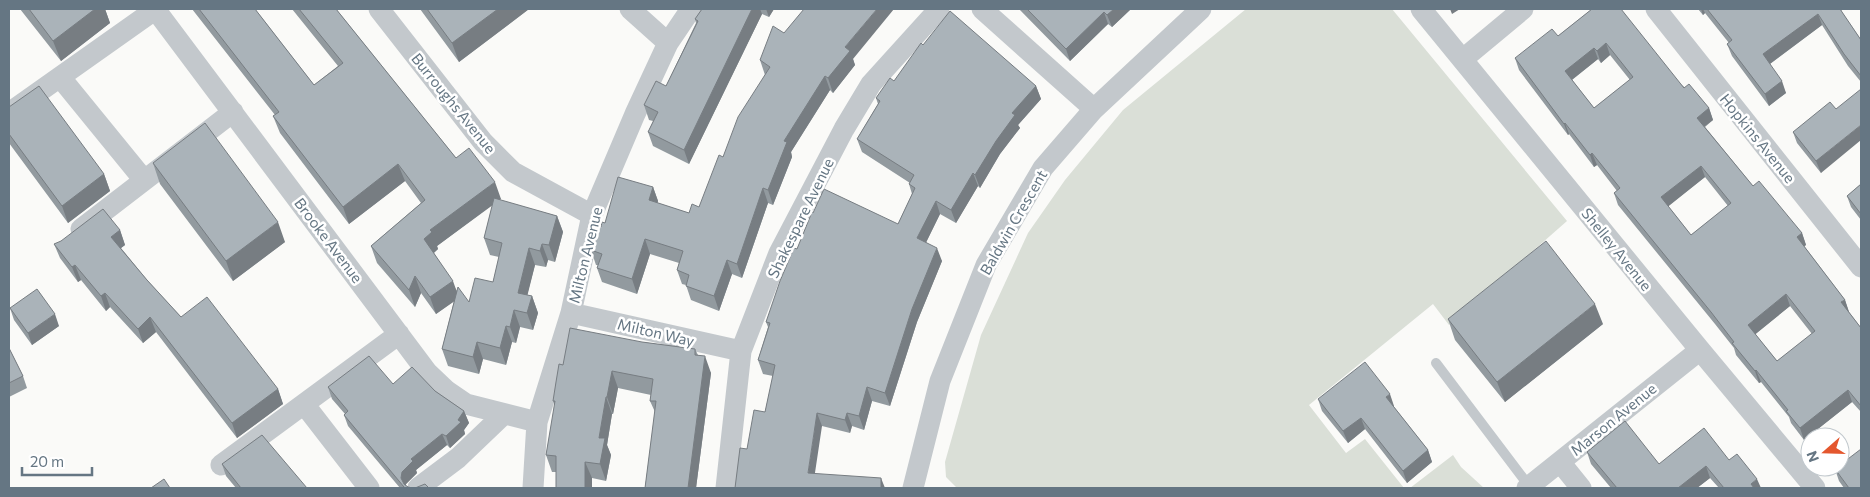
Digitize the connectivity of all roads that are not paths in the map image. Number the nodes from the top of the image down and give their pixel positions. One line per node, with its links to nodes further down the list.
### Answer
1 (155, 9): 13 (street); 15 (street, Brooke Avenue)
2 (379, 9): 18 (street, Burroughs Avenue)
3 (630, 9): 11 (street)
4 (691, 9): 11 (street, Milton Avenue)
5 (939, 9): 24 (street, Shakespare Avenue)
6 (982, 9): 14 (street)
7 (1201, 9): 14 (street, Baldwin Crescent)
8 (1421, 9): 12 (street, Shelley Avenue)
9 (1523, 9): 12 (street)
10 (1656, 9): 20 (street, Hopkins Avenue)
11 (668, 43): 18 (street, Milton Avenue)
12 (1463, 59): 23 (street, Shelley Avenue)
13 (60, 77): 16 (street); 17 (street)
14 (1094, 109): 36 (street, Baldwin Crescent)
15 (233, 112): 17 (street); 22 (street, Brooke Avenue)
16 (9, 113)
17 (144, 180): 19 (street)
18 (592, 215): 21 (street, Milton Avenue)
19 (66, 240)
20 (1861, 266)
21 (571, 313): 24 (street, Milton Way); 28 (street, Milton Avenue)
22 (399, 334): 26 (street); 27 (street, Brooke Avenue)
23 (1700, 350): 29 (street, Marson Avenue); 38 (street, Shelley Avenue)
24 (741, 351): 35 (street, Shakespare Avenue)
25 (1436, 363): 31 (lane)
26 (304, 404): 30 (street); 32 (street)
27 (504, 414): 28 (street, Brooke Avenue); 33 (street)
28 (537, 422): 34 (street, Milton Avenue)
29 (1560, 462): 31 (street, Marson Avenue); 37 (street)
30 (221, 465)
31 (1528, 487)
32 (370, 488)
33 (418, 488)
34 (533, 488)
35 (726, 488)
36 (914, 488)
37 (1581, 488)
38 (1815, 488)

